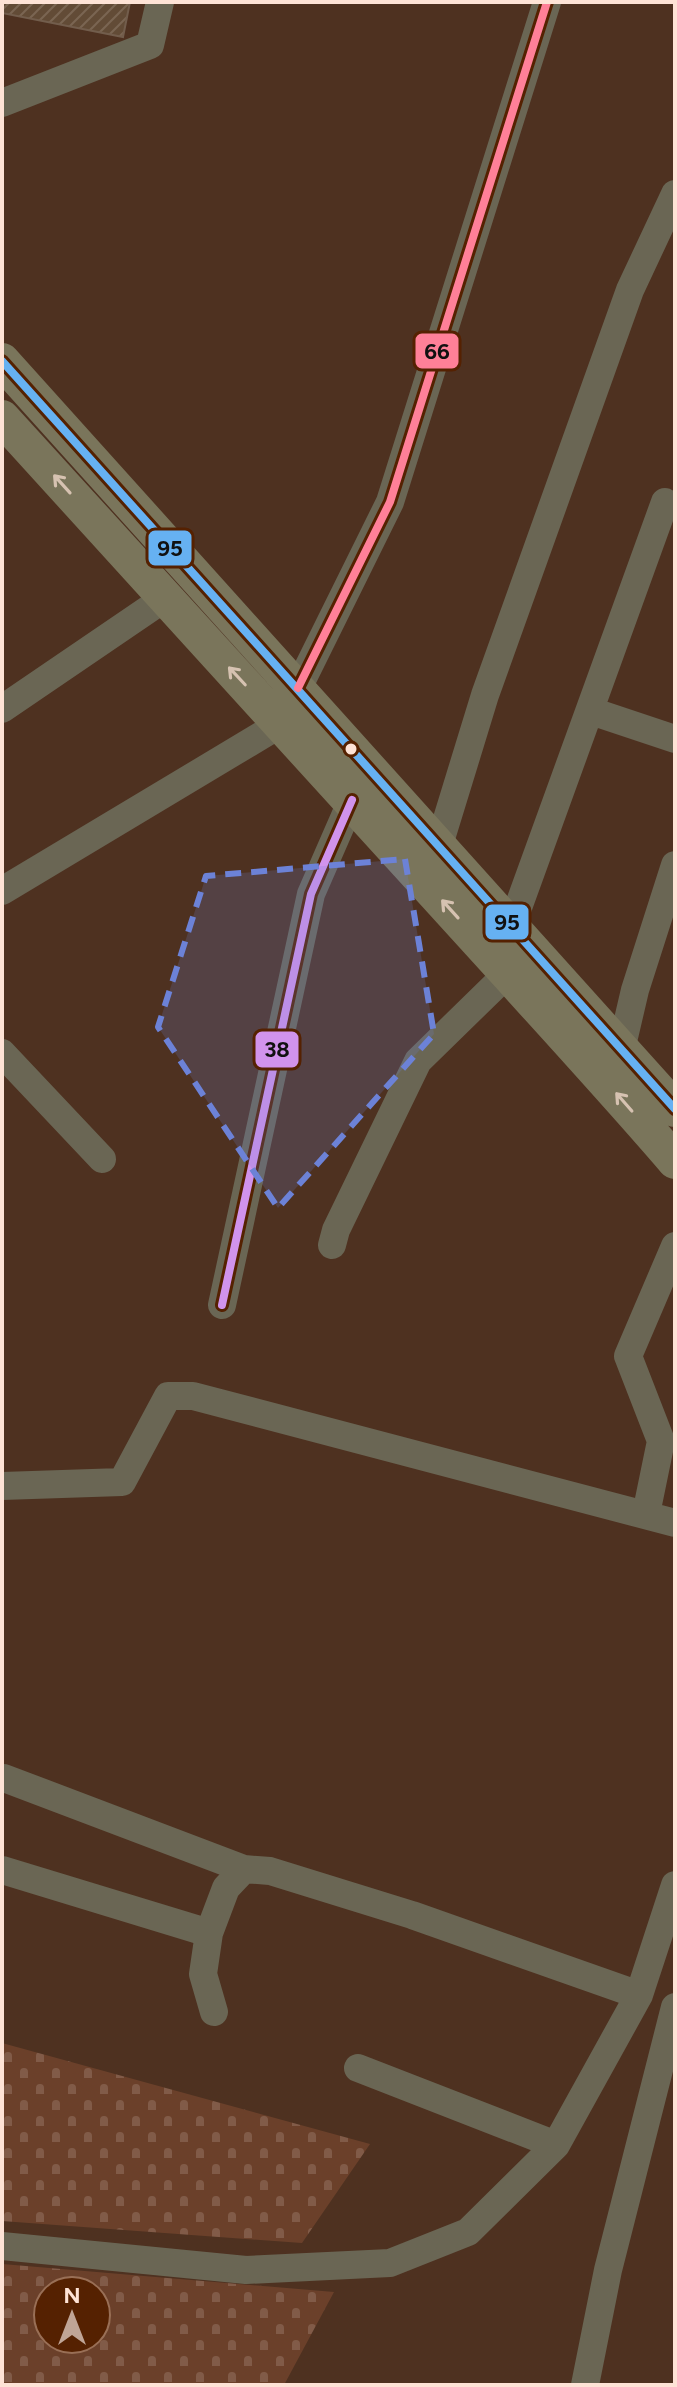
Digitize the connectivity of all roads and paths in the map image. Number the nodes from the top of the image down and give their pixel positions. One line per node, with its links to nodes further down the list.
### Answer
1 (160, 2): 3 (street)
2 (547, 2): 9 (street)
3 (2, 103)
4 (675, 194): 15 (street)
5 (2, 361): 9 (main road)
6 (2, 418): 8 (main road, one-way to 6)
7 (665, 502): 11 (street)
8 (165, 598): 10 (street); 12 (main road, one-way to 8)
9 (298, 688): 15 (main road)
10 (2, 709)
11 (591, 711): 13 (street); 18 (street)
12 (282, 723): 14 (main road); 17 (street)
13 (675, 739)
14 (352, 800): 19 (main road, one-way to 14); 27 (street)
15 (439, 845): 18 (main road)
16 (675, 865): 20 (street)
17 (2, 891)
18 (511, 927): 20 (main road)
19 (507, 974): 24 (main road, one-way to 19); 25 (street)
20 (621, 1050): 22 (main road)
21 (2, 1053): 23 (street)
22 (675, 1109)
23 (102, 1159)
24 (675, 1161)
25 (332, 1245)
26 (675, 1246): 29 (street)
27 (222, 1305)
28 (2, 1486): 29 (street)
29 (646, 1514): 30 (street)
30 (675, 1523)
31 (4, 1778): 32 (street)
32 (244, 1869): 35 (street); 36 (street)
33 (2, 1870): 35 (street)
34 (675, 1885): 36 (street)
35 (209, 1933): 38 (street)
36 (639, 1995): 40 (street)
37 (675, 2007): 42 (street)
38 (214, 2012)
39 (358, 2068): 40 (street)
40 (556, 2145): 41 (street)
41 (2, 2246)
42 (585, 2385)

